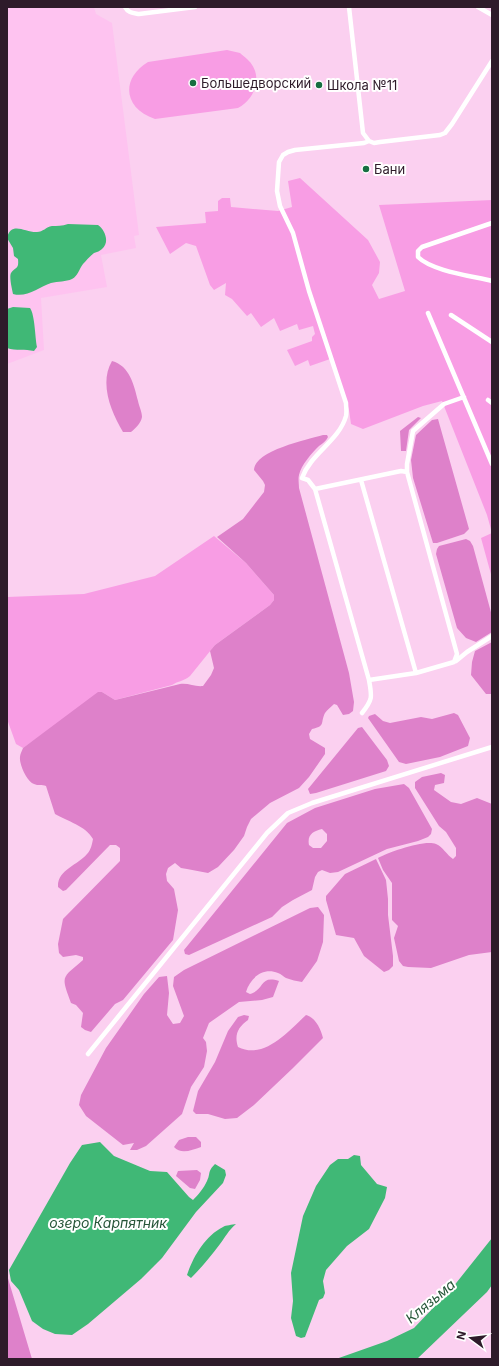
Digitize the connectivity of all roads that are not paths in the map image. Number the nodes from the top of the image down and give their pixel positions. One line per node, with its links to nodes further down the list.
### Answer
1 (195, 7): 4 (street)
2 (349, 7): 7 (street)
3 (478, 7): 5 (street)
4 (126, 8)
5 (492, 15)
6 (492, 61): 7 (street)
7 (369, 141): 17 (street)
8 (492, 223): 9 (street)
9 (492, 281)
10 (428, 313): 13 (street)
11 (451, 315): 12 (street)
12 (492, 342)
13 (464, 397): 14 (street); 15 (street)
14 (492, 464)
15 (407, 472): 16 (street); 19 (street)
16 (361, 480): 17 (street); 20 (street)
17 (315, 489): 21 (street)
18 (492, 636): 19 (street)
19 (454, 662): 20 (street)
20 (416, 673): 21 (street)
21 (369, 680): 22 (street)
22 (362, 713)
23 (492, 747): 24 (street)
24 (88, 1054)

